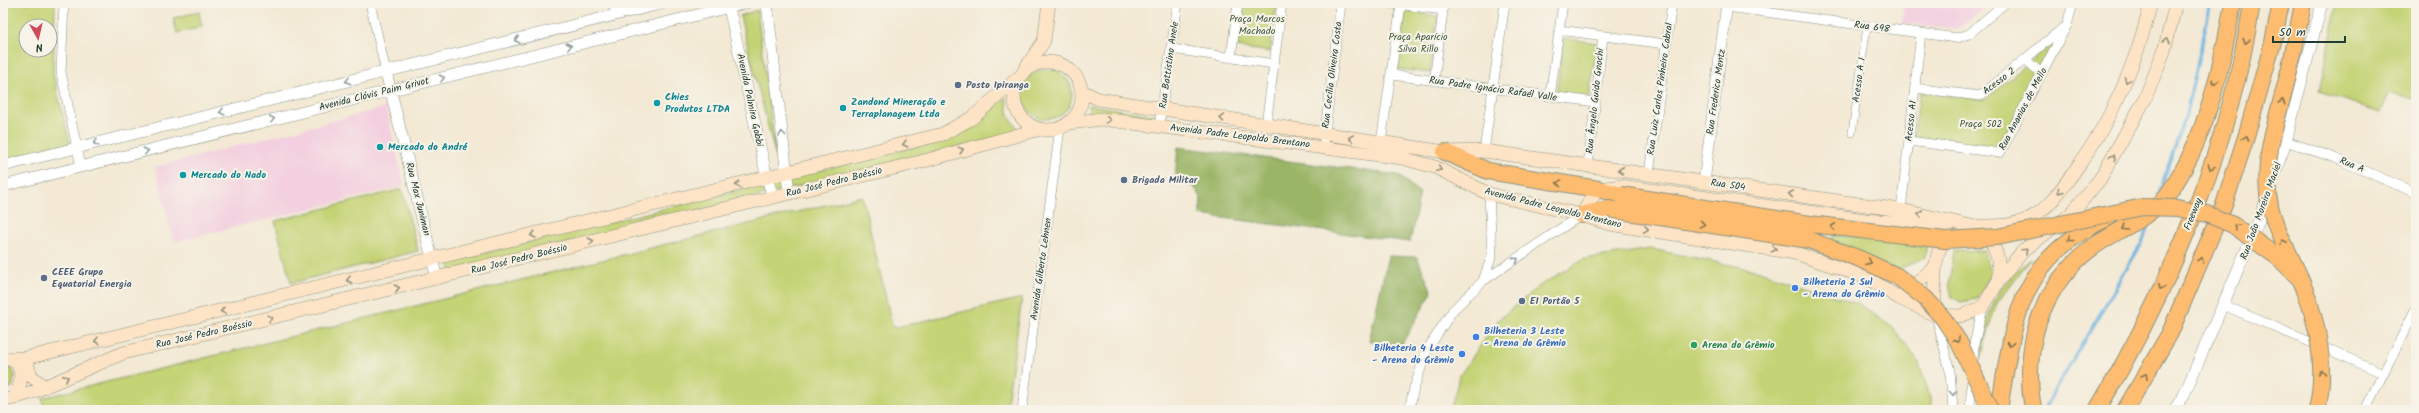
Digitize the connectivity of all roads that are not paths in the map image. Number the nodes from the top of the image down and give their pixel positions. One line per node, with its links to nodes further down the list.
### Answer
1 (64, 3): 65 (street)
2 (370, 3): 42 (street, Rua Max Juniman)
3 (613, 3): 29 (street)
4 (664, 3): 29 (street, Avenida Clóvis Paim Grivot)
5 (746, 3): 26 (street, Avenida Clóvis Paim Grivot)
6 (767, 3): 72 (street, one-way to 6)
7 (1049, 3): 35 (main road)
8 (1178, 3): 37 (street, Rua Battistino Anele)
9 (1238, 3): 38 (street)
10 (1282, 3): 41 (street)
11 (1341, 3): 61 (street, Rua Cecília Oliveira Costa)
12 (1389, 3): 25 (street)
13 (1505, 3): 48 (street)
14 (1563, 3): 32 (street)
15 (1672, 3): 36 (street, Rua Luiz Carlos Pinheiro Cabral)
16 (2005, 3): 33 (street, Rua 698)
17 (2073, 3): 30 (street, Rua Ananias de Mello)
18 (2151, 3): 86 (main road, one-way to 86)
19 (2176, 3): 91 (main road, one-way to 19)
20 (2233, 3): 108 (highway, one-way to 108)
21 (2252, 3): 109 (highway, Freeway, one-way to 109)
22 (2281, 3): 110 (highway, one-way to 22)
23 (2303, 3): 89 (highway, one-way to 23, bridge)
24 (2322, 3): 63 (street, Rua João Moreira Maciel)
25 (1401, 4): 28 (street); 45 (street)
26 (729, 5): 49 (street, Avenida Clóvis Paim Grivot, one-way to 26); 74 (street, Avenida Palmira Gobbi)
27 (1727, 5): 31 (street, Rua 698); 75 (street, Rua Frederico Mentz)
28 (1444, 7): 46 (street)
29 (616, 15): 42 (street, Avenida Clóvis Paim Grivot, one-way to 42)
30 (2067, 25): 39 (street, Acesso 2); 43 (street, Rua Ananias de Mello)
31 (1867, 26): 33 (street, Rua 698); 60 (street, Acesso A 1)
32 (1559, 30): 34 (street); 51 (street)
33 (1921, 33): 47 (street, Acesso A1)
34 (1602, 36): 36 (street); 52 (street, Rua Ângelo Guido Gnochi)
35 (1044, 41): 40 (main road); 44 (main road)
36 (1666, 44): 73 (street, Rua Luiz Carlos Pinheiro Cabral)
37 (1172, 48): 38 (street); 53 (street, Rua Battistino Anele)
38 (1231, 58): 41 (street)
39 (2026, 60): 43 (street); 47 (street, Acesso 2)
40 (1054, 62): 44 (main road); 50 (main road)
41 (1274, 64): 56 (street)
42 (386, 72): 49 (street, Rua Max Juniman); 65 (street, Avenida Clóvis Paim Grivot, one-way to 65)
43 (2041, 74): 62 (street, Rua Ananias de Mello)
44 (1021, 75): 58 (main road); 72 (main road, Rua José Pedro Boéssio, one-way to 72)
45 (1392, 75): 46 (street, Rua Padre Ignácio Rafaél Valle); 64 (street)
46 (1434, 81): 48 (street, Rua Padre Ignácio Rafaél Valle)
47 (1915, 88): 62 (street, Acesso A1)
48 (1493, 89): 51 (street, Rua Padre Ignácio Rafaél Valle); 66 (street)
49 (391, 90): 71 (street, Avenida Clóvis Paim Grivot, one-way to 49); 87 (street, Rua Max Juniman)
50 (1082, 91): 53 (main road, Avenida Padre Leopoldo Brentano); 55 (main road)
51 (1550, 96): 52 (street, Rua Padre Ignácio Rafaél Valle)
52 (1595, 102): 70 (street, Rua Ângelo Guido Gnochi)
53 (1163, 109): 54 (main road, Avenida Padre Leopoldo Brentano); 57 (street, Rua Battistino Anele)
54 (1196, 115): 56 (main road, Avenida Padre Leopoldo Brentano, one-way to 54); 59 (main road)
55 (1065, 125): 57 (main road, Avenida Padre Leopoldo Brentano, one-way to 57); 58 (main road); 102 (street, Avenida Gilberto Lehnen)
56 (1266, 125): 61 (main road, Avenida Padre Leopoldo Brentano)
57 (1159, 126): 59 (main road, Avenida Padre Leopoldo Brentano)
58 (1040, 129): 80 (main road, Rua José Pedro Boéssio, one-way to 58)
59 (1194, 130): 61 (main road, Avenida Padre Leopoldo Brentano)
60 (1852, 133)
61 (1324, 140): 64 (main road, Avenida Padre Leopoldo Brentano, one-way to 61); 67 (main road, Avenida Padre Leopoldo Brentano)
62 (1909, 141): 83 (street, Acesso A1)
63 (2286, 141): 79 (street, Rua A); 94 (street, Rua João Moreira Maciel)
64 (1381, 142): 67 (main road, Avenida Padre Leopoldo Brentano)
65 (76, 148): 69 (street, Avenida Clóvis Paim Grivot); 71 (street)
66 (1484, 151): 68 (main road, Avenida Padre Leopoldo Brentano); 70 (main road, Rua 504)
67 (1403, 152): 68 (main road, Avenida Padre Leopoldo Brentano); 81 (main road, Avenida Padre Leopoldo Brentano, one-way to 81)
68 (1445, 152): 77 (highway, one-way to 68)
69 (3, 166)
70 (1588, 166): 73 (main road, Rua 504, one-way to 70)
71 (81, 167): 76 (street, Avenida Clóvis Paim Grivot)
72 (786, 173): 74 (main road, Rua José Pedro Boéssio); 80 (street)
73 (1649, 174): 75 (main road, Rua 504)
74 (767, 178): 82 (street, Avenida Palmira Gobbi); 87 (main road, Rua José Pedro Boéssio, one-way to 87)
75 (1704, 182): 78 (main road); 83 (main road, Rua 504, one-way to 75)
76 (3, 186)
77 (1598, 189): 78 (main road); 84 (highway, one-way to 77, bridge); 85 (main road)
78 (1678, 193): 86 (main road)
79 (2416, 193)
80 (789, 194): 82 (main road, Rua José Pedro Boéssio)
81 (1490, 194): 85 (main road, Avenida Padre Leopoldo Brentano); 92 (street)
82 (773, 197): 90 (main road, Rua José Pedro Boéssio, one-way to 82)
83 (1901, 210): 86 (main road, Rua 504, one-way to 83)
84 (2116, 213): 89 (highway, one-way to 84, bridge); 107 (highway, one-way to 107)
85 (1580, 215): 92 (street, one-way to 85); 93 (main road, Avenida Padre Leopoldo Brentano, one-way to 93); 106 (highway, one-way to 106, bridge)
86 (1971, 226): 88 (main road); 91 (main road)
87 (432, 260): 90 (street, Rua Max Juniman); 98 (main road, Rua José Pedro Boéssio, one-way to 98)
88 (1935, 267): 93 (main road); 97 (main road)
89 (2299, 278): 112 (highway, one-way to 89, bridge)
90 (437, 279): 100 (main road, Rua José Pedro Boéssio, one-way to 90)
91 (1999, 280): 95 (main road)
92 (1483, 282): 103 (street)
93 (1899, 298): 97 (main road, Avenida Padre Leopoldo Brentano)
94 (2223, 305): 99 (street); 111 (street, Rua João Moreira Maciel)
95 (1983, 307): 97 (main road); 105 (street)
96 (2416, 308): 99 (street)
97 (1936, 314): 104 (street, one-way to 104)
98 (14, 359): 100 (main road); 101 (main road)
99 (2384, 373): 113 (street)
100 (45, 387): 101 (main road, Rua José Pedro Boéssio)
101 (9, 399)
102 (1022, 410)
103 (1410, 410)
104 (1953, 410)
105 (1970, 410)
106 (1991, 410)
107 (1999, 410)
108 (2034, 410)
109 (2097, 410)
110 (2125, 410)
111 (2174, 410)
112 (2317, 410)
113 (2365, 410)

